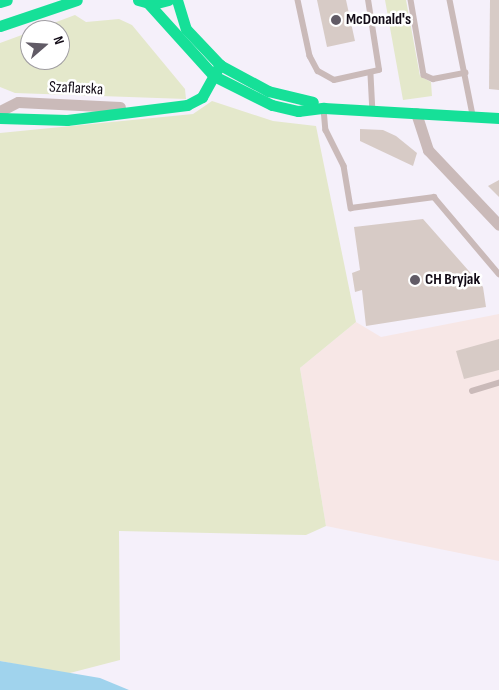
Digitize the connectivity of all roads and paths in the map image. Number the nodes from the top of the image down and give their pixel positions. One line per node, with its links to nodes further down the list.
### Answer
1 (7, 0): 9 (street)
2 (77, 0): 11 (street)
3 (168, 0): 10 (street)
4 (177, 0): 12 (street)
5 (298, 0): 14 (lane)
6 (368, 0): 14 (lane)
7 (411, 0): 13 (lane)
8 (450, 0): 13 (lane)
9 (0, 2)
10 (143, 2): 15 (street)
11 (0, 26)
12 (220, 64): 15 (street, Szaflarska); 17 (street)
13 (465, 73): 21 (lane)
14 (372, 75): 19 (lane)
15 (214, 76): 16 (street, Szaflarska); 17 (street)
16 (154, 108): 18 (street, Szaflarska); 22 (street, Szaflarska)
17 (324, 108): 19 (street); 25 (lane)
18 (0, 111)
19 (373, 111): 20 (street)
20 (416, 113): 21 (street); 24 (street)
21 (474, 117): 23 (street)
22 (0, 118)
23 (499, 118)
24 (499, 225)
25 (499, 274)
26 (499, 383): 27 (lane)
27 (472, 391)

